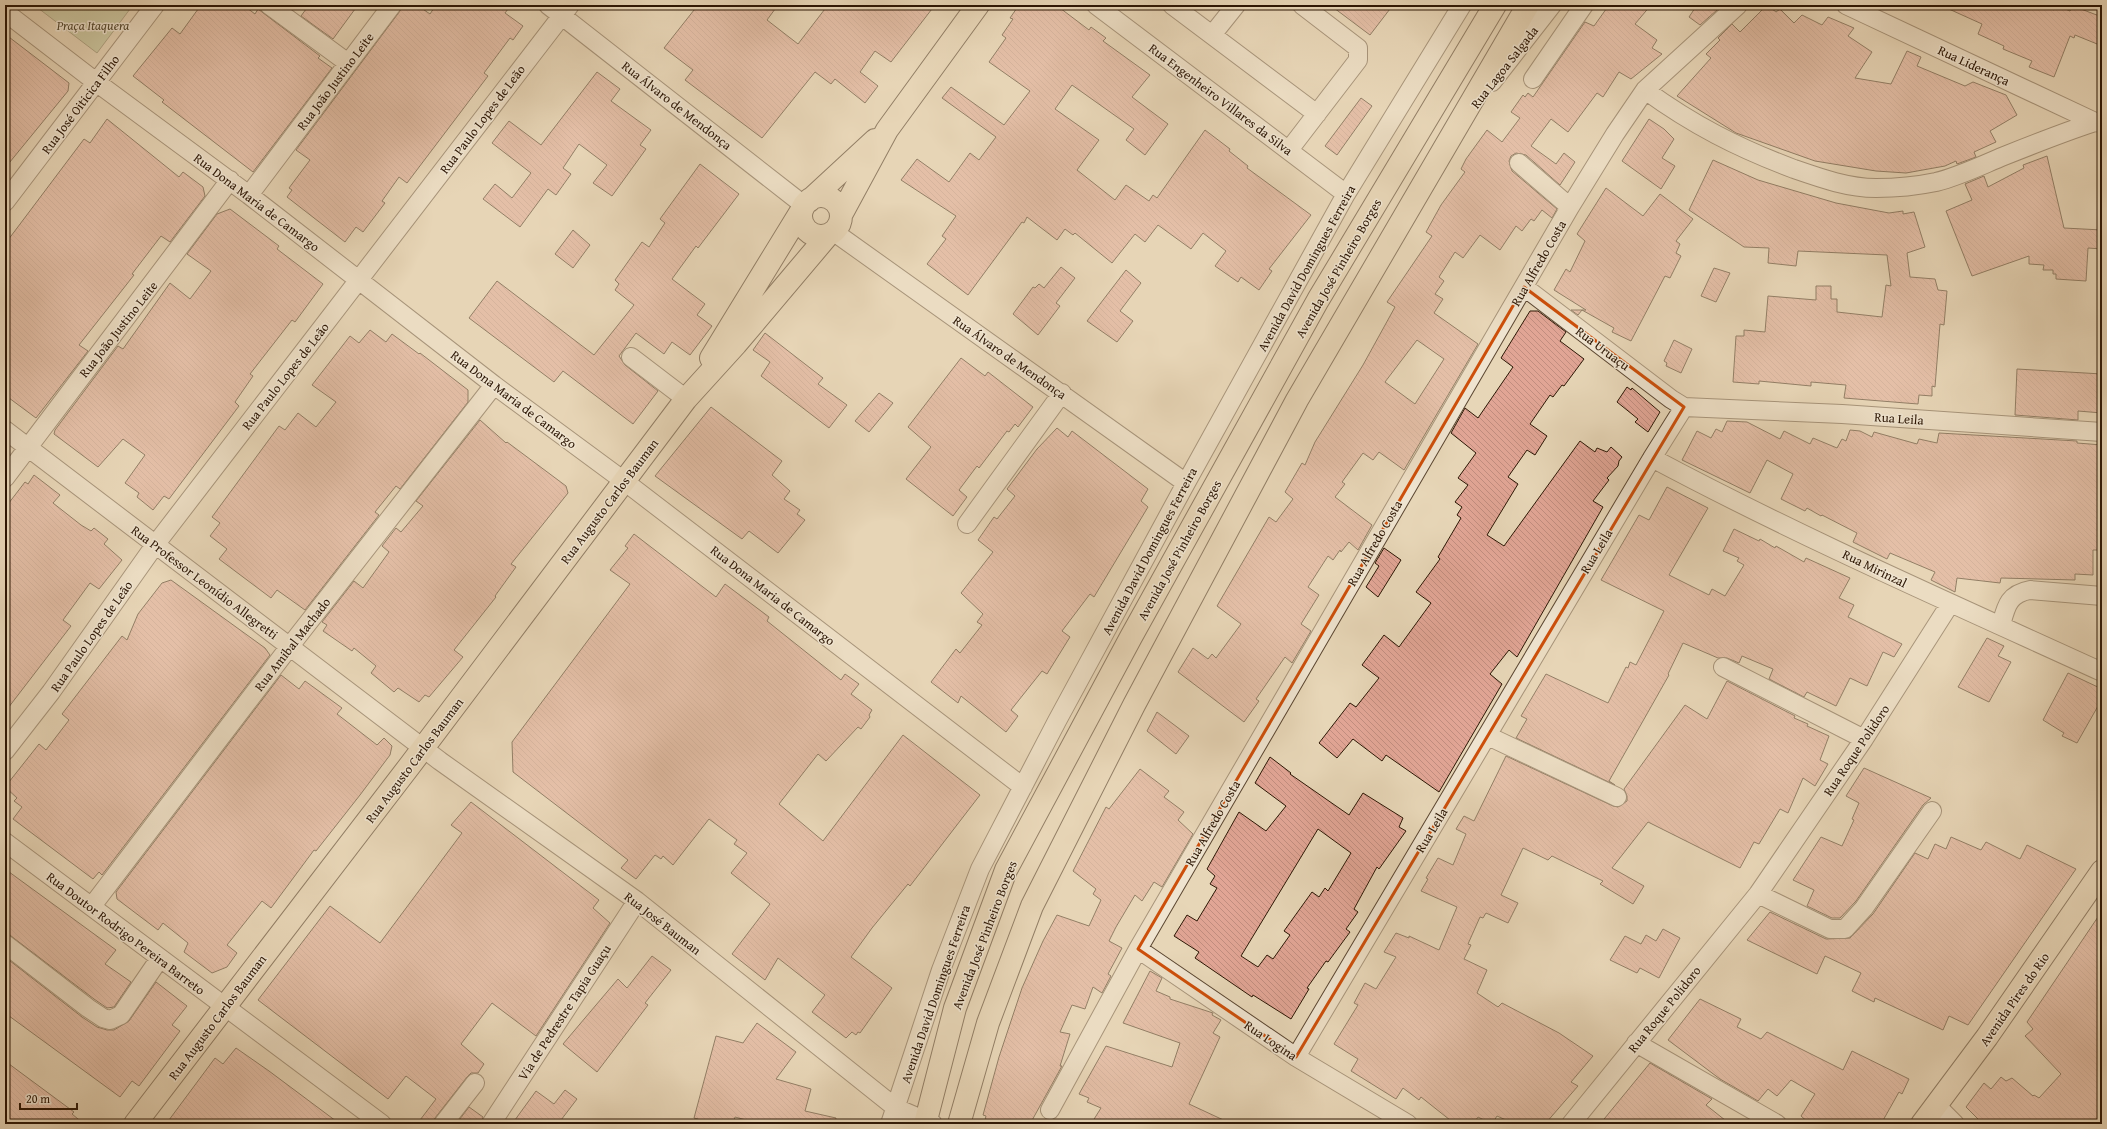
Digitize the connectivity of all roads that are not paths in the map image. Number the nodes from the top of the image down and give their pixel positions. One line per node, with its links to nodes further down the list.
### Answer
1 (155, 5): 21 (street, Rua José Oiticica Filho)
2 (269, 5): 19 (street)
3 (392, 5): 19 (street, Rua João Justino Leite)
4 (978, 5): 26 (main road, Rua Augusto Carlos Bauman)
5 (1096, 5): 27 (street, Rua Engenheiro Villares da Silva)
6 (1172, 5): 18 (street)
7 (1236, 5): 18 (street)
8 (1302, 5): 23 (street)
9 (1462, 5): 30 (street, Avenida David Domingues Ferreira)
10 (1495, 5): 80 (main road, Avenida José Pinheiro Borges)
11 (1528, 5): 25 (main road)
12 (1552, 5): 25 (street, Rua Lagoa Salgada)
13 (1584, 5): 20 (street)
14 (1738, 5): 22 (street, Rua Alfredo Costa)
15 (1846, 5): 24 (street, Rua Liderança)
16 (560, 8): 33 (street, Rua Álvaro de Mendonça); 36 (street, Rua Paulo Lopes de Leão)
17 (5, 12): 21 (street, Rua Dona Maria de Camargo)
18 (1212, 35): 23 (street)
19 (348, 63): 31 (street, Rua João Justino Leite)
20 (1533, 79)
21 (96, 82): 29 (street, Rua Dona Maria de Camargo); 32 (street, Rua José Oiticica Filho)
22 (1645, 90): 24 (street); 34 (street, Rua Alfredo Costa)
23 (1317, 114): 27 (street)
24 (2098, 123)
25 (1455, 129): 85 (main road)
26 (886, 130): 33 (main road, Rua Augusto Carlos Bauman); 35 (main road, Rua Augusto Carlos Bauman)
27 (1289, 150): 30 (street, Rua Engenheiro Villares da Silva)
28 (1519, 163): 34 (street)
29 (230, 180): 31 (street, Rua Dona Maria de Camargo); 45 (street, Rua João Justino Leite)
30 (1346, 194): 49 (street, Avenida David Domingues Ferreira)
31 (249, 195): 36 (street, Rua Dona Maria de Camargo)
32 (5, 202)
33 (806, 205): 35 (main road); 35 (main road); 41 (main road, Rua Augusto Carlos Bauman)
34 (1570, 207): 37 (street, Rua Alfredo Costa)
35 (834, 227): 40 (street, Rua Álvaro de Mendonça); 41 (main road, Rua Augusto Carlos Bauman)
36 (360, 279): 39 (street, Rua Dona Maria de Camargo); 51 (street, Rua Paulo Lopes de Leão)
37 (1524, 287): 42 (street, Rua Uruaçu); 71 (street, Rua Alfredo Costa)
38 (631, 357): 41 (street)
39 (494, 385): 48 (street, Rua Dona Maria de Camargo); 55 (street, Rua Amibal Machado)
40 (1062, 393): 49 (street, Rua Álvaro de Mendonça); 50 (street)
41 (688, 396): 48 (main road, Rua Augusto Carlos Bauman)
42 (1684, 407): 44 (street, Rua Leila); 46 (street, Rua Leila)
43 (5, 430): 45 (street, Rua Professor Leonídio Allegretti)
44 (2102, 432)
45 (27, 447): 47 (street, Rua João Justino Leite); 51 (street, Rua Professor Leonídio Allegretti)
46 (1652, 458): 53 (street, Rua Mirinzal); 58 (street, Rua Leila)
47 (5, 478)
48 (624, 480): 60 (main road, Rua Augusto Carlos Bauman); 62 (street, Rua Dona Maria de Camargo)
49 (1186, 483): 62 (street, Avenida David Domingues Ferreira)
50 (967, 524)
51 (155, 545): 55 (street, Rua Professor Leonídio Allegretti); 61 (street, Rua Paulo Lopes de Leão)
52 (2102, 596): 54 (street)
53 (1950, 604): 54 (street, Rua Mirinzal); 59 (street, Rua Roque Polidoro)
54 (2001, 626): 57 (street, Rua Mirinzal)
55 (290, 646): 60 (street, Rua Professor Leonídio Allegretti); 69 (street, Rua Amibal Machado)
56 (1723, 667): 59 (street)
57 (2102, 672)
58 (1488, 736): 63 (street); 75 (street, Rua Leila)
59 (1864, 739): 67 (street, Rua Roque Polidoro)
60 (423, 748): 68 (street, Rua José Bauman); 73 (main road, Rua Augusto Carlos Bauman)
61 (5, 751)
62 (1023, 787): 79 (street, Avenida David Domingues Ferreira)
63 (1617, 797)
64 (1932, 811): 67 (street)
65 (5, 842): 69 (street, Rua Doutor Rodrigo Pereira Barreto)
66 (2102, 871): 77 (main road, Avenida Pires do Rio)
67 (1758, 894): 74 (street, Rua Roque Polidoro)
68 (636, 901): 79 (street, Rua José Bauman); 84 (street, Via de Pedrestre Tapia Guaçu)
69 (92, 906): 72 (street, Rua Doutor Rodrigo Pereira Barreto)
70 (5, 944): 72 (street)
71 (1138, 950): 75 (street, Rua Logina); 78 (street, Rua Alfredo Costa)
72 (160, 958): 73 (street, Rua Doutor Rodrigo Pereira Barreto)
73 (225, 1007): 81 (main road, Rua Augusto Carlos Bauman); 82 (street, Rua Doutor Rodrigo Pereira Barreto)
74 (1636, 1043): 87 (street, Rua Roque Polidoro); 88 (street)
75 (1296, 1057): 86 (street, Rua Logina)
76 (476, 1083): 83 (street)
77 (1937, 1106): 89 (main road, Avenida Pires do Rio); 90 (street)
78 (1050, 1110)
79 (893, 1116): 80 (street)
80 (928, 1123)
81 (135, 1124)
82 (382, 1124)
83 (443, 1124)
84 (491, 1124)
85 (960, 1124)
86 (1408, 1124)
87 (1571, 1124)
88 (1777, 1124)
89 (1922, 1124)
90 (1955, 1124)

